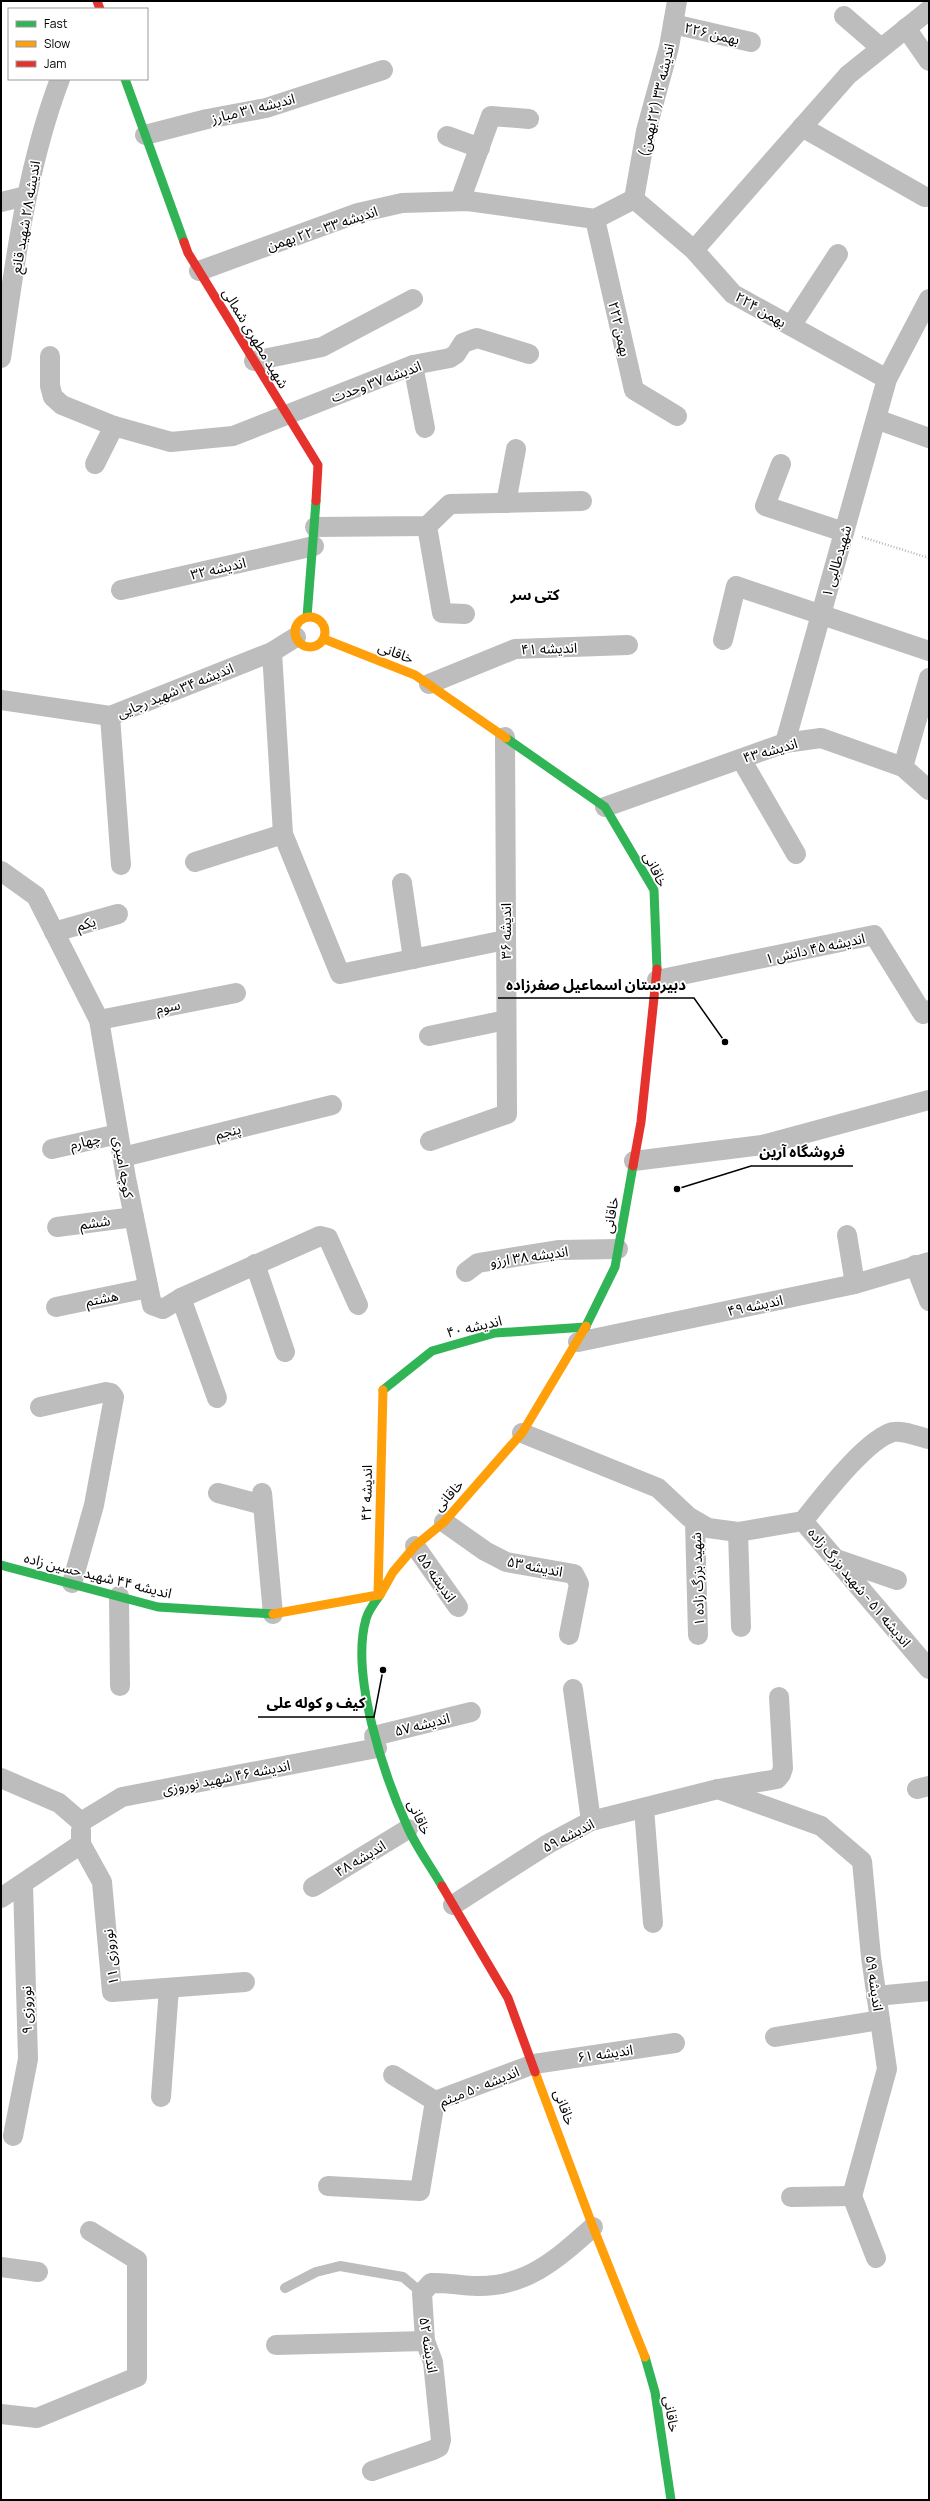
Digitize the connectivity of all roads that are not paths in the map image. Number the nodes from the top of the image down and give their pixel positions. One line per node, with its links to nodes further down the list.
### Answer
1 (677, 1): 4 (street, اندیشه ۳۳ (۲۲بهمن))
2 (929, 10): 5 (street)
3 (844, 16): 7 (street)
4 (673, 24): 6 (street, ۲۲بهمن ۶); 19 (street, اندیشه ۳۳ (۲۲بهمن))
5 (906, 28): 7 (street); 8 (street)
6 (751, 42)
7 (881, 48): 13 (street)
8 (929, 61)
9 (383, 70): 14 (street, اندیشه ۳۱ مبارز)
10 (60, 80): 17 (street, اندیشه ۲۸ شهید قانع)
11 (125, 80): 14 (main road, شهید مطهری شمالی)
12 (529, 119): 16 (street)
13 (802, 127): 18 (street); 23 (street)
14 (145, 135): 25 (main road, شهید مطهری شمالی)
15 (446, 136): 16 (street)
16 (480, 148): 20 (street)
17 (26, 196): 21 (street); 31 (street, اندیشه ۲۸ شهید قانع)
18 (925, 197)
19 (634, 199): 22 (street); 23 (street, ۲۲بهمن ۴)
20 (460, 201): 22 (street, اندیشه ۳۳ - ۲۲ بهمن); 25 (street, اندیشه ۳۳ - ۲۲ بهمن)
21 (1, 202)
22 (595, 219): 36 (street, ۲۲بهمن ۲)
23 (694, 250): 28 (street, ۲۲بهمن ۴)
24 (838, 254): 28 (street)
25 (199, 271): 32 (main road, شهید مطهری شمالی)
26 (413, 299): 32 (street)
27 (929, 299): 34 (street, شهیدطالبی ۱)
28 (791, 326): 34 (street, ۲۲بهمن ۴)
29 (529, 354): 33 (street, اندیشه ۳۷ وحدت)
30 (50, 356): 38 (street, اندیشه ۳۷ وحدت)
31 (1, 358)
32 (254, 362): 35 (main road, شهید مطهری شمالی)
33 (413, 365): 35 (street, اندیشه ۳۷ وحدت); 39 (street)
34 (887, 379): 37 (street, شهیدطالبی ۱)
35 (286, 414): 38 (street, اندیشه ۳۷ وحدت); 47 (main road, شهید مطهری شمالی)
36 (677, 416)
37 (876, 419): 40 (street); 48 (street, شهیدطالبی ۱)
38 (114, 426): 42 (street)
39 (425, 428)
40 (929, 438)
41 (516, 449): 45 (street)
42 (95, 464)
43 (781, 464): 48 (street)
44 (582, 501): 45 (street)
45 (506, 503): 46 (street)
46 (427, 526): 47 (street); 51 (street)
47 (315, 527): 49 (main road, شهید مطهری شمالی)
48 (844, 532): 52 (street, شهیدطالبی ۱)
49 (314, 546): 50 (street, اندیشه ۳۲); 53 (main road, شهید مطهری شمالی)
50 (121, 590)
51 (465, 614)
52 (822, 614): 56 (street); 58 (street); 65 (street, شهیدطالبی ۱)
53 (307, 617): 54 (main road); 55 (main road)
54 (296, 637): 55 (main road); 59 (street, اندیشه ۳۴ شهید رجایی)
55 (324, 639): 61 (main road, خاقانی)
56 (723, 640)
57 (628, 646): 61 (street, اندیشه ۴۱)
58 (929, 651)
59 (272, 652): 63 (street, اندیشه ۳۴ شهید رجایی); 70 (street)
60 (929, 678): 67 (street)
61 (429, 684): 64 (main road, خاقانی)
62 (1, 700): 63 (street, اندیشه ۳۴ شهید رجایی)
63 (110, 716): 73 (street)
64 (505, 737): 69 (main road, خاقانی); 78 (street, اندیشه ۳۶)
65 (785, 743): 66 (street, اندیشه ۴۳); 67 (street, اندیشه ۴۳)
66 (741, 759): 69 (street, اندیشه ۴۳); 71 (street)
67 (903, 767): 68 (street, اندیشه ۴۳)
68 (929, 790)
69 (605, 806): 80 (main road, خاقانی)
70 (283, 834): 72 (street); 79 (street)
71 (796, 854)
72 (195, 862)
73 (121, 865)
74 (1, 871): 77 (street, کوچه امیری)
75 (402, 883): 79 (street)
76 (118, 914): 77 (street, یکم)
77 (54, 932): 83 (street, کوچه امیری)
78 (505, 940): 79 (street); 84 (street, اندیشه ۳۶)
79 (413, 959)
80 (657, 980): 82 (street, اندیشه ۴۵ دانش ۱); 92 (main road, خاقانی)
81 (236, 993): 83 (street, سوم)
82 (929, 1010)
83 (99, 1020): 88 (street, کوچه امیری)
84 (506, 1020): 85 (street); 89 (street, اندیشه ۳۶)
85 (429, 1036)
86 (929, 1100): 92 (street)
87 (332, 1105): 91 (street, پنجم)
88 (118, 1134): 90 (street, چهارم); 91 (street, کوچه امیری)
89 (430, 1141)
90 (52, 1149)
91 (123, 1157): 93 (street, کوچه امیری)
92 (634, 1161): 96 (main road, خاقانی)
93 (134, 1216): 94 (street, ششم); 101 (street, کوچه امیری)
94 (57, 1227)
95 (847, 1235): 100 (street)
96 (618, 1249): 99 (street, اندیشه ۳۸ ارزو); 106 (main road, خاقانی)
97 (255, 1264): 102 (street, کوچه امیری); 104 (street, کوچه امیری); 107 (street)
98 (922, 1264): 100 (street, اندیشه ۴۹); 103 (street)
99 (466, 1272)
100 (855, 1284): 106 (street, اندیشه ۴۹)
101 (148, 1288): 102 (street, کوچه امیری); 105 (street, هشتم)
102 (181, 1298): 109 (street)
103 (929, 1301)
104 (358, 1305)
105 (56, 1307)
106 (582, 1334): 108 (main road, اندیشه ۴۰); 111 (main road, خاقانی)
107 (285, 1352)
108 (382, 1391): 124 (main road, اندیشه ۴۲)
109 (217, 1398)
110 (40, 1407): 122 (street)
111 (522, 1433): 115 (main road, خاقانی); 116 (street, اندیشه ۵۱ - شهید بزرگ زاده)
112 (929, 1439): 114 (street)
113 (218, 1493): 126 (street)
114 (803, 1521): 117 (street, اندیشه ۵۱ - شهید بزرگ زاده); 119 (street, اندیشه ۵۱ - شهید بزرگ زاده)
115 (444, 1522): 118 (main road, خاقانی); 128 (street, اندیشه ۵۳)
116 (695, 1522): 117 (street, اندیشه ۵۱ - شهید بزرگ زاده); 129 (street, شهید بزرگ زاده ۱)
117 (738, 1532): 127 (street)
118 (415, 1546): 124 (main road, خاقانی); 125 (street, اندیشه ۵۵)
119 (836, 1559): 121 (street); 130 (street, اندیشه ۵۱ - شهید بزرگ زاده)
120 (1, 1565): 122 (main road, اندیشه ۴۴ شهید حسین زاده)
121 (897, 1580)
122 (72, 1583): 123 (main road, اندیشه ۴۴ شهید حسین زاده)
123 (119, 1596): 126 (main road, اندیشه ۴۴ شهید حسین زاده); 131 (street)
124 (378, 1596): 126 (main road, اندیشه ۴۴ شهید حسین زاده); 135 (main road, خاقانی)
125 (458, 1607)
126 (273, 1614)
127 (741, 1628)
128 (569, 1634)
129 (698, 1636)
130 (929, 1669)
131 (120, 1686)
132 (573, 1689): 139 (street)
133 (778, 1697): 137 (street, اندیشه ۵۹)
134 (471, 1712): 135 (street, اندیشه ۵۷)
135 (376, 1742): 140 (street, اندیشه ۴۶ شهید نوروزی); 141 (main road, خاقانی)
136 (1, 1778): 140 (street)
137 (718, 1789): 138 (street, اندیشه ۵۹); 151 (street, اندیشه ۵۹)
138 (644, 1808): 139 (street, اندیشه ۵۹); 147 (street)
139 (591, 1821): 146 (street, اندیشه ۵۹)
140 (81, 1822): 142 (street)
141 (408, 1829): 144 (street, اندیشه ۴۸); 146 (main road, خاقانی)
142 (80, 1844): 143 (street); 149 (street, نوروزی ۱۱)
143 (23, 1884): 145 (street); 159 (street, نوروزی ۹)
144 (313, 1887)
145 (1, 1898)
146 (453, 1905): 155 (main road, خاقانی)
147 (653, 1923)
148 (245, 1982): 149 (street, نوروزی ۱۱)
149 (169, 1988): 157 (street)
150 (929, 1991): 151 (street)
151 (876, 1996): 152 (street, اندیشه ۵۹)
152 (880, 2020): 153 (street); 161 (street, اندیشه ۵۹)
153 (775, 2037)
154 (676, 2043): 155 (street, اندیشه ۶۱)
155 (534, 2064): 158 (street, اندیشه ۵۰ میثم); 163 (main road, خاقانی)
156 (393, 2075): 158 (street)
157 (161, 2097)
158 (435, 2101): 160 (street, اندیشه ۵۰ میثم)
159 (13, 2136)
160 (328, 2186)
161 (852, 2196): 162 (street); 165 (street)
162 (791, 2197)
163 (593, 2226): 169 (street); 174 (main road, خاقانی)
164 (90, 2231): 172 (street)
165 (876, 2258)
166 (1, 2267): 167 (street)
167 (38, 2272)
168 (285, 2288): 169 (lane)
169 (422, 2293): 170 (street, اندیشه ۵۲)
170 (425, 2340): 171 (street); 173 (street, اندیشه ۵۲)
171 (276, 2345)
172 (1, 2414)
173 (372, 2472)
174 (671, 2500)

